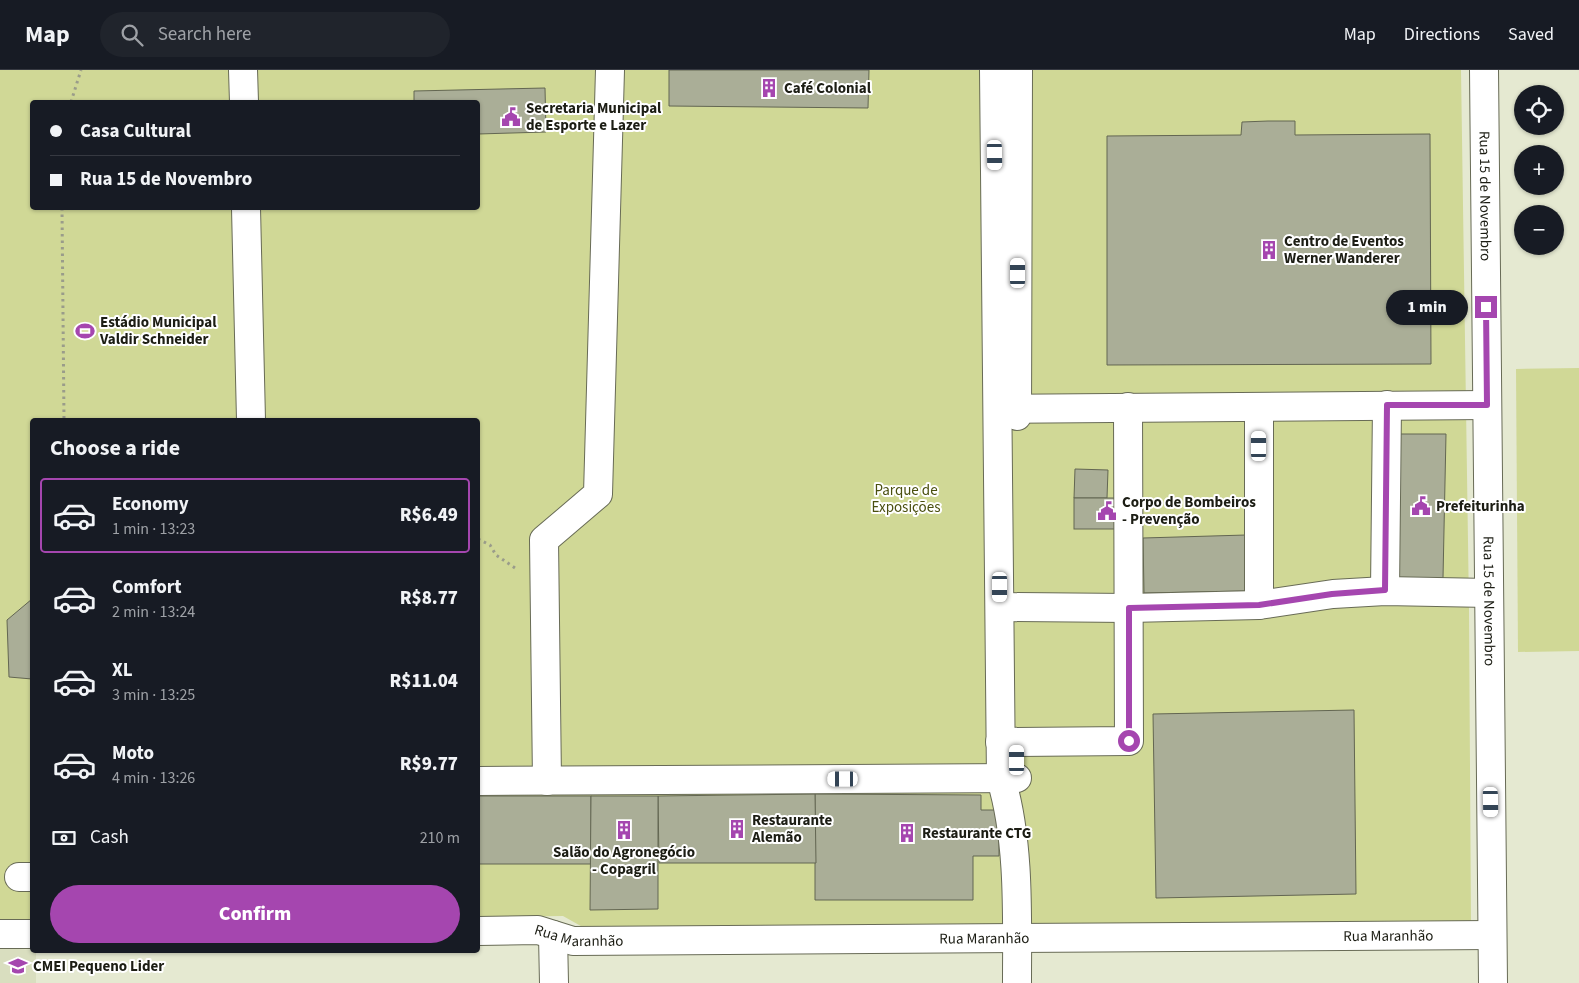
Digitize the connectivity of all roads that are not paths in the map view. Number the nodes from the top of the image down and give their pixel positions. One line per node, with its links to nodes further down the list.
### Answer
1 (243, 70): 6 (street)
2 (610, 70): 22 (street)
3 (994, 70): 12 (street)
4 (1018, 70): 12 (street)
5 (1484, 70): 9 (street, Rua 15 de Novembro)
6 (244, 100)
7 (246, 210): 13 (street)
8 (1387, 405): 9 (street); 10 (street); 14 (street)
9 (1487, 405): 15 (street, Rua 15 de Novembro)
10 (1259, 407): 11 (street); 16 (street)
11 (1128, 408): 12 (street); 18 (street)
12 (1008, 409): 17 (street)
13 (251, 418)
14 (1385, 590): 15 (street); 16 (street)
15 (1489, 593): 27 (street, Rua 15 de Novembro)
16 (1259, 605): 18 (street)
17 (1008, 607): 18 (street); 19 (street)
18 (1129, 608): 19 (street)
19 (1009, 742): 20 (street)
20 (1009, 778): 22 (street); 28 (street)
21 (480, 781): 22 (street)
22 (547, 781)
23 (480, 931): 26 (street, Rua Maranhão)
24 (0, 934): 25 (street)
25 (30, 934)
26 (553, 935): 28 (street, Rua Maranhão); 29 (street)
27 (1492, 935): 28 (street, Rua Maranhão); 31 (street, Rua 15 de Novembro)
28 (1017, 940): 30 (street)
29 (554, 983)
30 (1017, 983)
31 (1493, 983)

